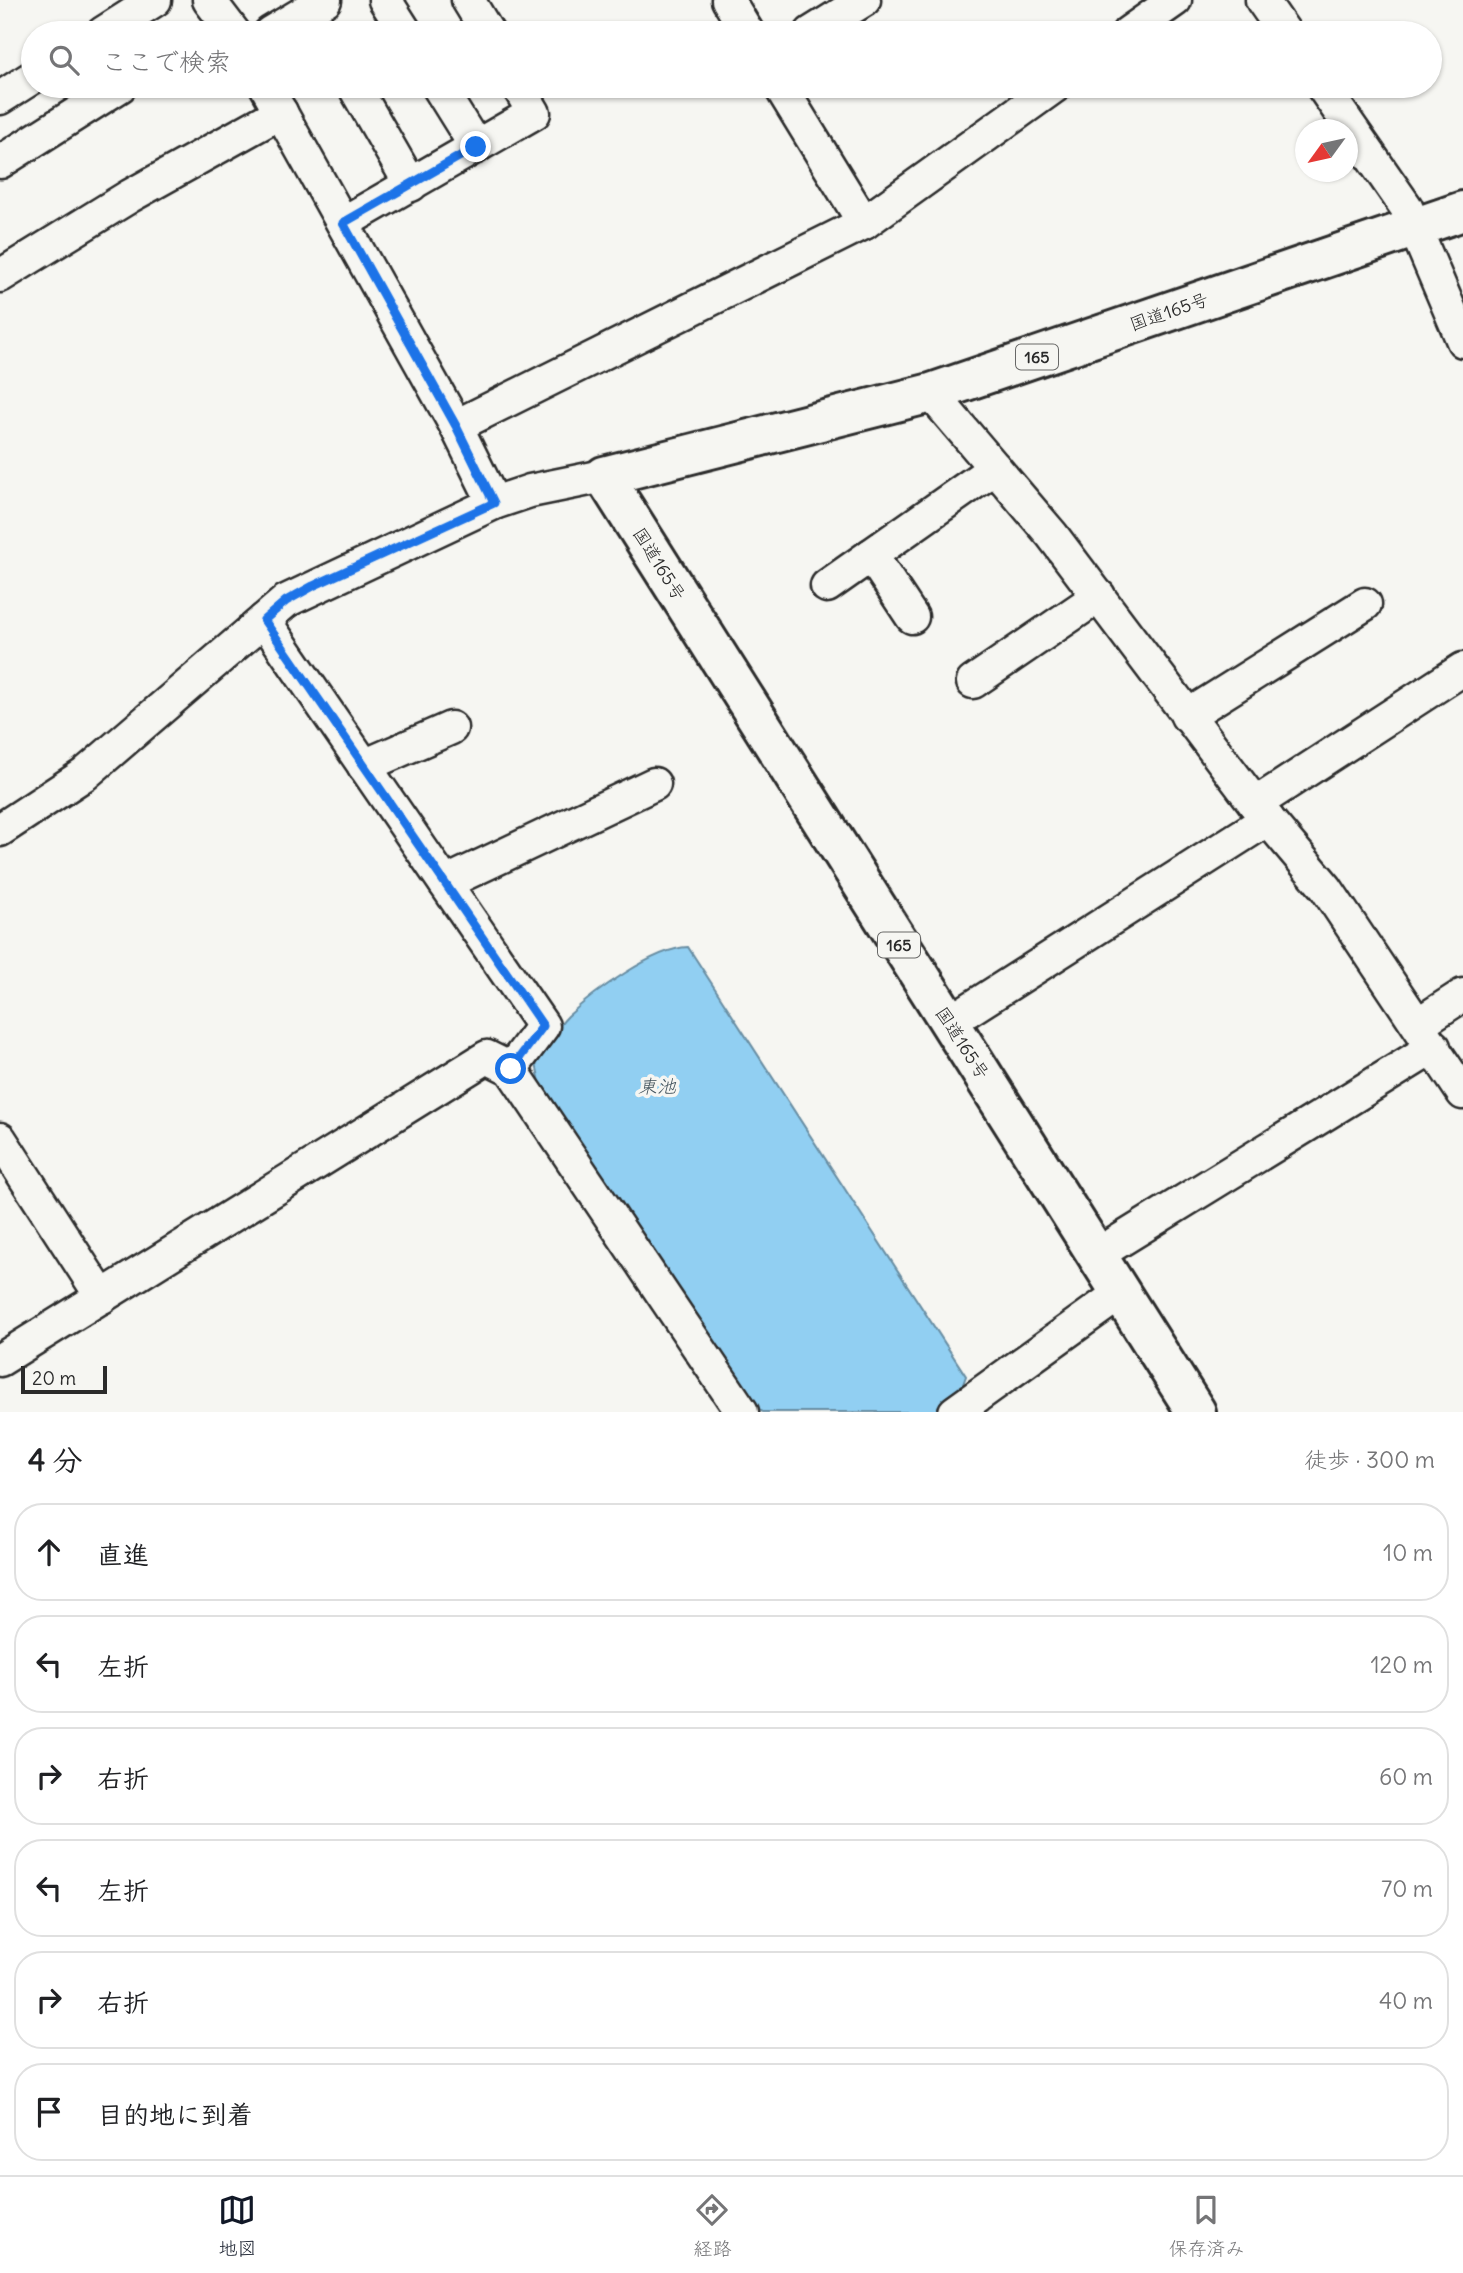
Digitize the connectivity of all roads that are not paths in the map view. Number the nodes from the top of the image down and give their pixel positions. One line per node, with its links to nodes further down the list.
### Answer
1 (155, 0): 9 (street)
2 (385, 0): 11 (street)
3 (468, 0): 12 (street)
4 (728, 0): 13 (street)
5 (864, 0): 14 (street)
6 (1175, 0): 15 (street)
7 (1262, 0): 16 (street)
8 (316, 11): 10 (street)
9 (122, 21)
10 (295, 21)
11 (398, 21)
12 (481, 21)
13 (741, 21)
14 (830, 21)
15 (1145, 21)
16 (1277, 21)
17 (21, 85): 18 (street)
18 (0, 98)
19 (101, 98): 28 (street)
20 (361, 98): 29 (street)
21 (445, 98): 27 (street)
22 (525, 98): 27 (street)
23 (787, 98): 32 (street)
24 (1038, 98): 32 (street)
25 (1329, 98): 33 (street)
26 (273, 99): 31 (street); 34 (street)
27 (476, 147): 29 (street)
28 (0, 162)
29 (411, 185): 31 (street)
30 (1463, 211): 33 (highway, 国道165号 / 165)
31 (343, 223): 37 (street)
32 (864, 223): 37 (street)
33 (1416, 228): 35 (street); 36 (highway, 国道165号 / 165)
34 (0, 276)
35 (1463, 341)
36 (931, 393): 38 (street); 39 (highway, 国道165号 / 165)
37 (456, 426): 40 (street)
38 (995, 468): 41 (street); 43 (street)
39 (604, 476): 40 (street); 57 (highway, 国道165号 / 165)
40 (494, 503): 46 (street)
41 (871, 555): 42 (street); 45 (street)
42 (827, 586)
43 (1099, 596): 48 (street); 49 (street)
44 (1365, 604): 49 (street)
45 (912, 617)
46 (264, 620): 51 (street); 54 (street)
47 (1463, 669): 53 (street)
48 (973, 682)
49 (1187, 716): 53 (street)
50 (451, 728): 51 (street)
51 (364, 766): 55 (street)
52 (654, 785): 55 (street)
53 (1262, 811): 57 (street); 58 (street)
54 (0, 830)
55 (444, 883): 59 (street)
56 (1463, 995): 58 (street)
57 (948, 1023): 62 (highway, 国道165号 / 165)
58 (1427, 1036): 60 (street); 62 (street)
59 (511, 1069): 64 (street); 66 (street)
60 (1463, 1093)
61 (0, 1139): 64 (street)
62 (1098, 1254): 63 (highway, 国道165号 / 165)
63 (1122, 1292): 67 (street); 68 (highway, 国道165号 / 165)
64 (102, 1297): 65 (street)
65 (0, 1360)
66 (742, 1412)
67 (955, 1412)
68 (1196, 1412)

